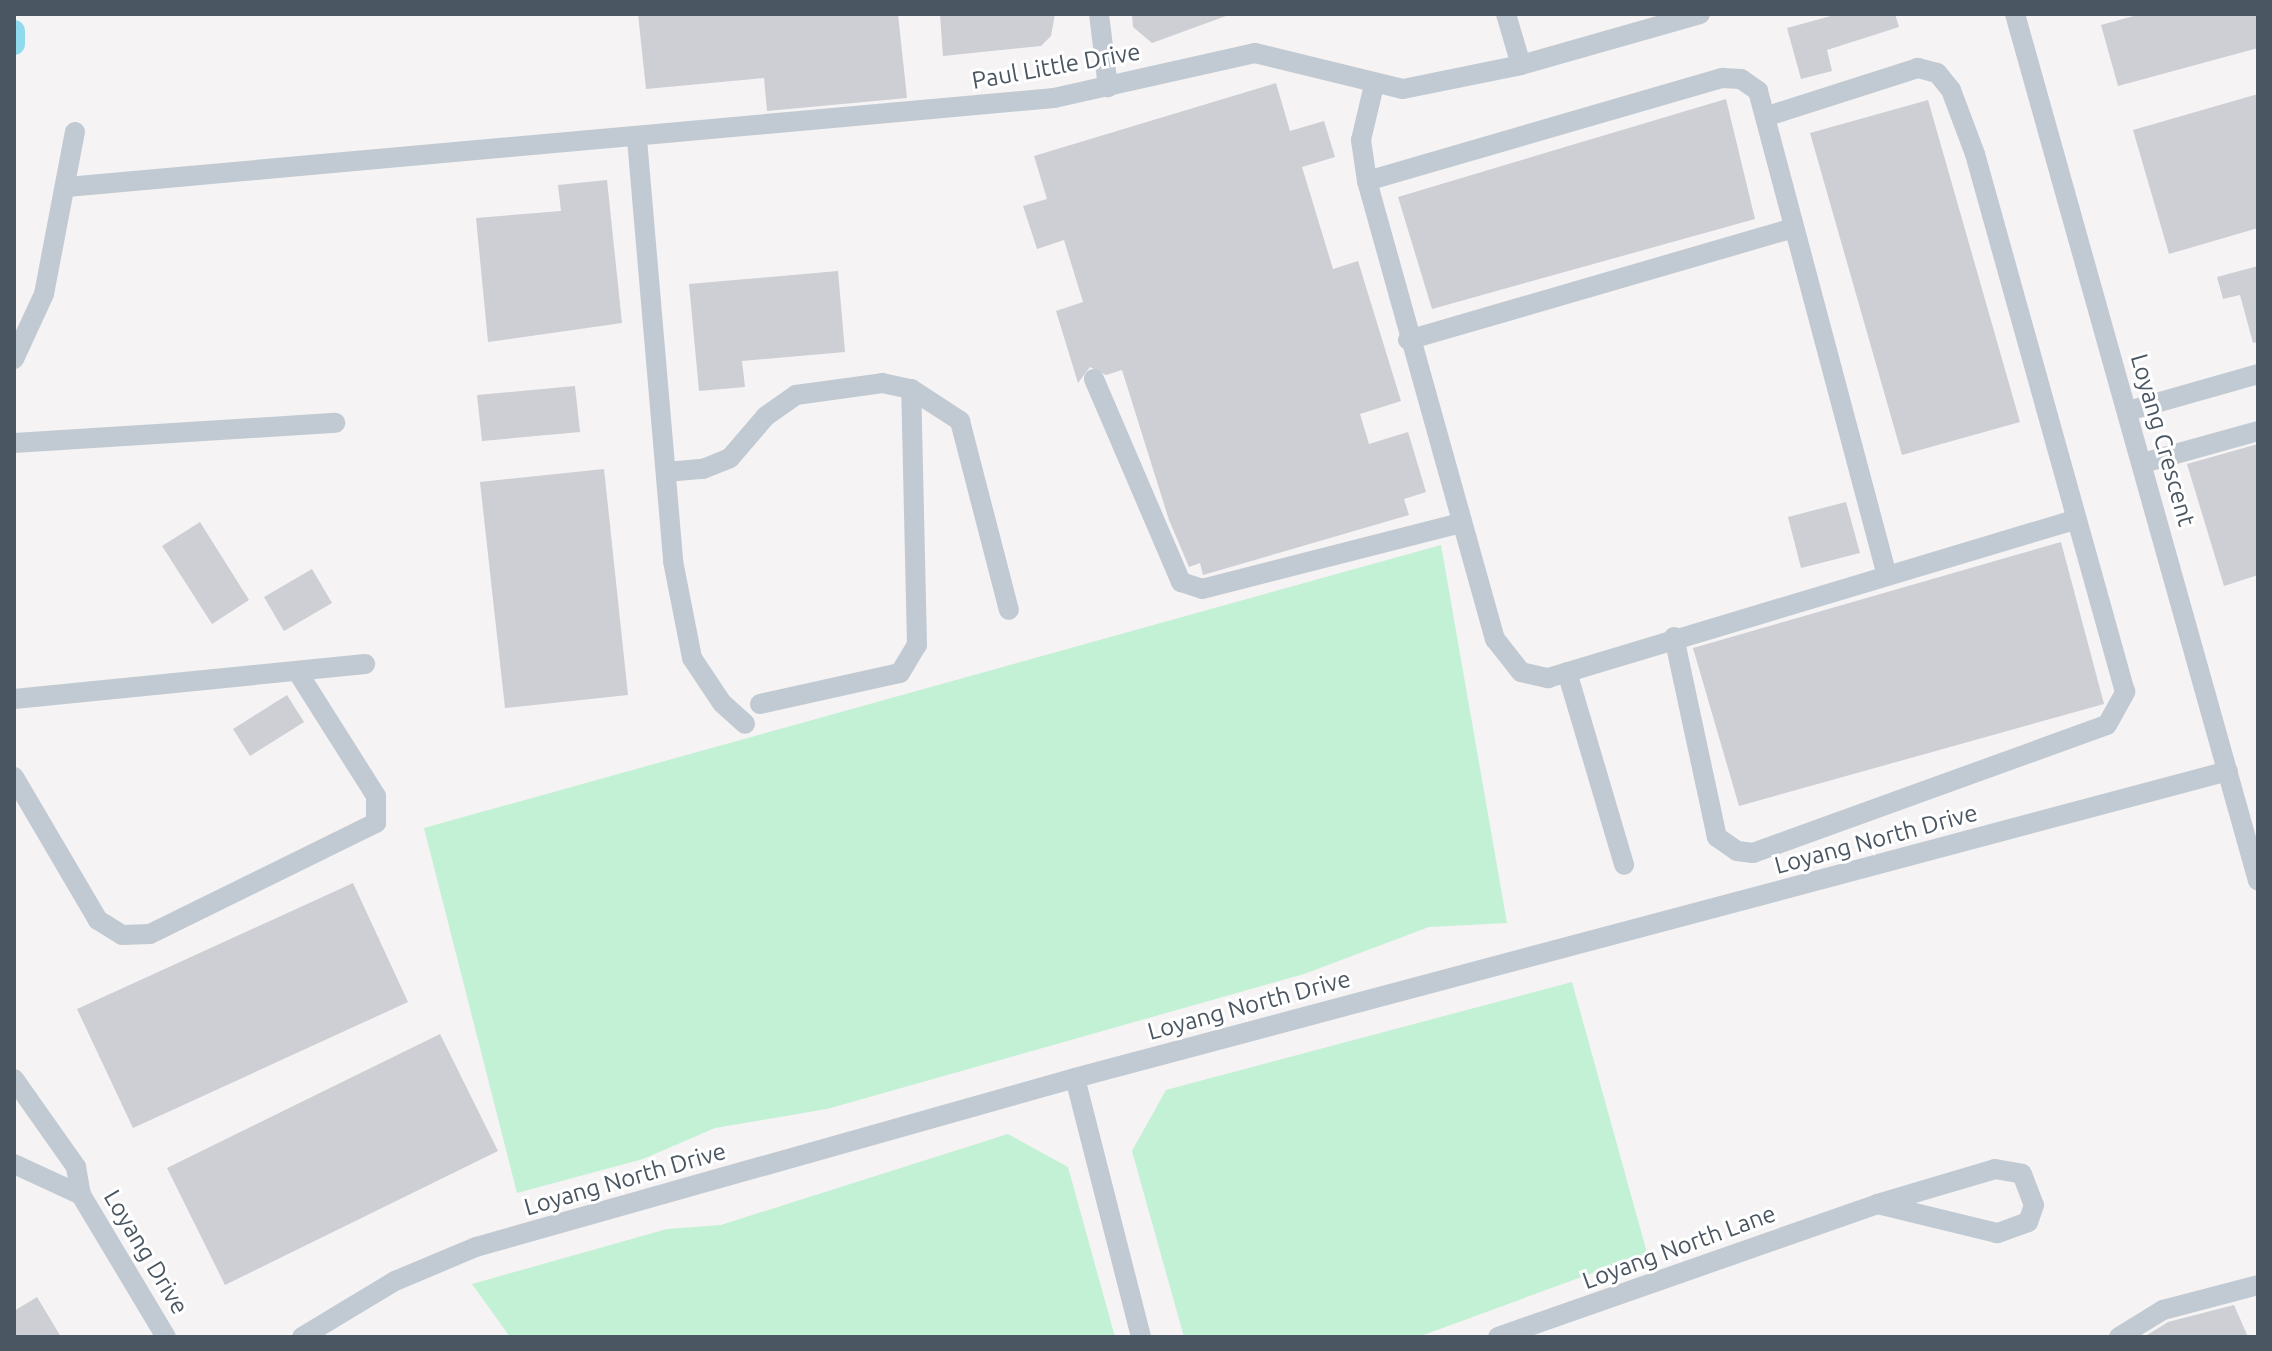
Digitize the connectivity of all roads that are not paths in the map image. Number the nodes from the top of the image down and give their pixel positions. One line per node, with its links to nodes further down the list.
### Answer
1 (1099, 14): 7 (street)
2 (1506, 14): 5 (street)
3 (1700, 14): 5 (street, Paul Little Drive)
4 (2015, 14): 19 (street, Loyang Crescent)
5 (1521, 65): 6 (street, Paul Little Drive)
6 (1374, 85): 7 (street, Paul Little Drive); 11 (street)
7 (1108, 87): 10 (street, Paul Little Drive)
8 (1768, 116): 11 (street); 13 (street); 25 (street)
9 (75, 132): 12 (street)
10 (637, 139): 12 (street, Paul Little Drive); 24 (street)
11 (1367, 181): 14 (street)
12 (67, 187): 15 (street)
13 (1794, 228): 14 (street); 27 (street)
14 (1408, 340): 26 (street)
15 (14, 359)
16 (2258, 374): 19 (street)
17 (1094, 379): 26 (street)
18 (911, 389): 24 (street); 28 (street); 34 (street)
19 (2128, 411): 23 (street, Loyang Crescent)
20 (335, 423): 22 (street)
21 (2258, 431): 23 (street)
22 (14, 443)
23 (2143, 463): 36 (street, Loyang Crescent)
24 (666, 472): 35 (street)
25 (2074, 520): 27 (street); 29 (street)
26 (1461, 523): 32 (street)
27 (1886, 572): 29 (street)
28 (1009, 610)
29 (1674, 637): 32 (street)
30 (365, 664): 31 (street)
31 (297, 671): 33 (street); 37 (street)
32 (1567, 672): 38 (street)
33 (14, 699)
34 (760, 704)
35 (745, 724)
36 (2228, 771): 39 (street, Loyang Crescent); 40 (street, Loyang North Drive)
37 (14, 777)
38 (1624, 865)
39 (2258, 881)
40 (1075, 1078): 47 (street, Loyang North Drive); 48 (street)
41 (14, 1079): 43 (street, Loyang Drive)
42 (14, 1164): 43 (street, Loyang Drive)
43 (81, 1195): 46 (street, Loyang Drive)
44 (1877, 1204): 44 (street, Loyang North Lane); 49 (street, Loyang North Lane)
45 (2258, 1285): 50 (street)
46 (166, 1337)
47 (302, 1337)
48 (1141, 1337)
49 (1498, 1337)
50 (2119, 1337)

